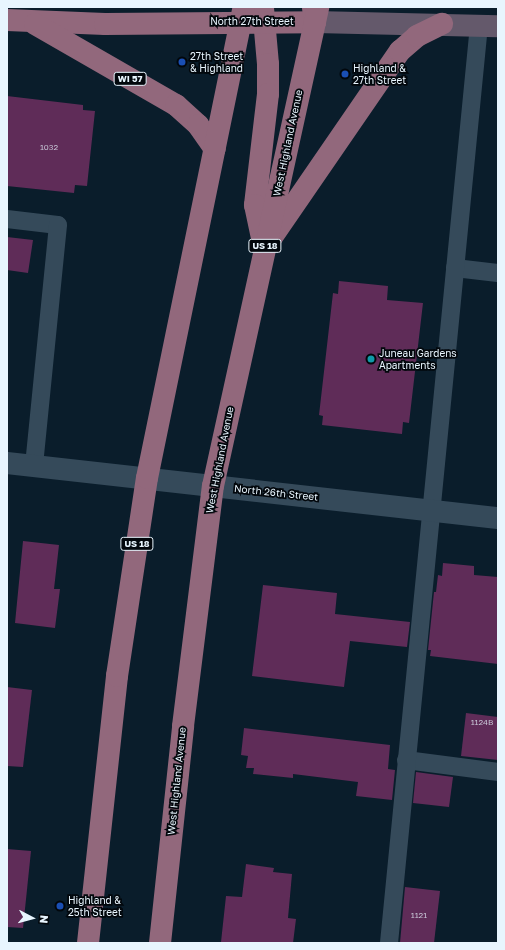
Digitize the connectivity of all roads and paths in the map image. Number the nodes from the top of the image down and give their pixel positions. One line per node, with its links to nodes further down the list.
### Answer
1 (64, 7): 6 (main road)
2 (291, 7): 4 (main road)
3 (315, 12): 4 (main road, North 27th Street); 7 (main road, North 27th Street); 11 (main road, West Highland Avenue / US 18)
4 (255, 14): 6 (main road, North 27th Street); 9 (main road, US 18); 11 (main road)
5 (7, 20): 6 (main road, North 27th Street / WI 57)
6 (32, 23): 9 (main road, WI 57)
7 (442, 24): 8 (main road, North 27th Street); 11 (main road)
8 (488, 26): 12 (lane)
9 (215, 149): 16 (main road, US 18)
10 (7, 219): 15 (lane)
11 (265, 248): 17 (main road, West Highland Avenue / US 18)
12 (455, 268): 13 (lane); 18 (lane)
13 (498, 273)
14 (7, 463): 15 (street, North 26th Street)
15 (34, 466): 16 (street, North 26th Street)
16 (147, 478): 17 (street, North 26th Street); 22 (main road, US 18)
17 (213, 486): 18 (street, North 26th Street); 23 (main road, West Highland Avenue / US 18)
18 (431, 510): 19 (street, North 26th Street); 20 (lane)
19 (498, 518)
20 (406, 760): 21 (lane); 24 (lane)
21 (498, 772)
22 (88, 943)
23 (160, 943)
24 (389, 943)

